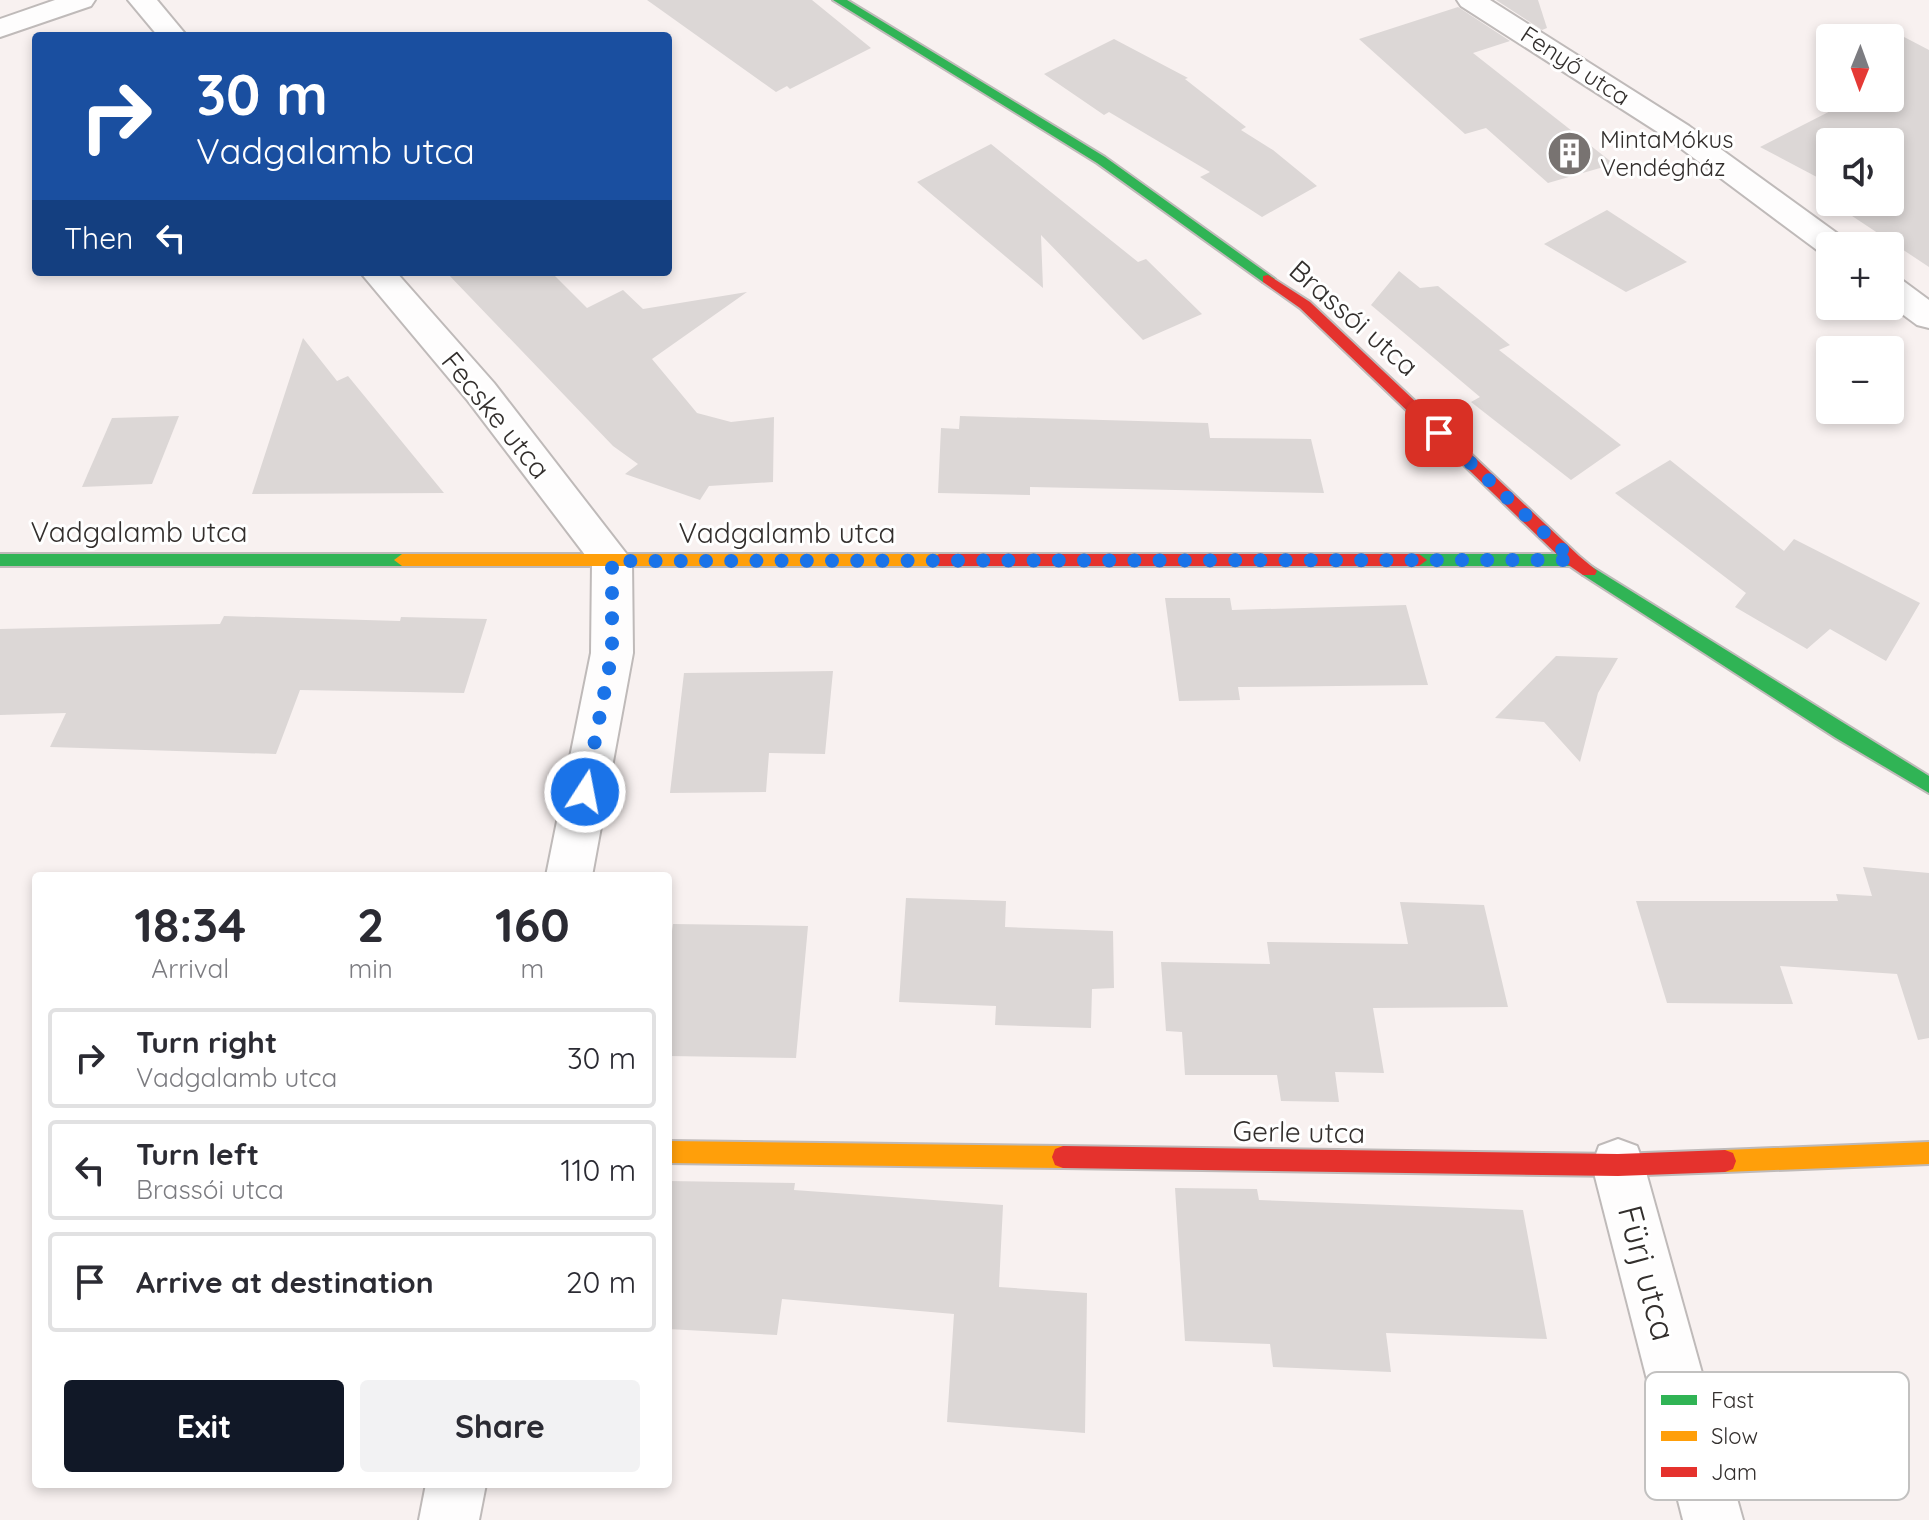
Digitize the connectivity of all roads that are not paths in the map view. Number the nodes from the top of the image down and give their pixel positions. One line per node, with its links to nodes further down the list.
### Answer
1 (81, 0): 5 (street)
2 (142, 0): 6 (street)
3 (839, 0): 12 (street, Brassói utca)
4 (1471, 0): 7 (street, Fenyő utca)
5 (0, 29)
6 (170, 32)
7 (1816, 233)
8 (380, 276): 13 (street, Fecske utca)
9 (1904, 298): 10 (street)
10 (1929, 317)
11 (0, 560): 13 (street, Vadgalamb utca)
12 (1573, 560): 13 (street, Vadgalamb utca); 14 (street, Brassói utca)
13 (612, 561): 15 (street)
14 (1929, 785)
15 (570, 872)
16 (672, 1152): 18 (street, Gerle utca)
17 (1929, 1153): 18 (street, Gerle utca)
18 (1618, 1165): 19 (street, Fürj utca)
19 (1673, 1372)
20 (455, 1488): 22 (street)
21 (1708, 1500): 23 (street, Fürj utca)
22 (449, 1520)
23 (1713, 1520)

